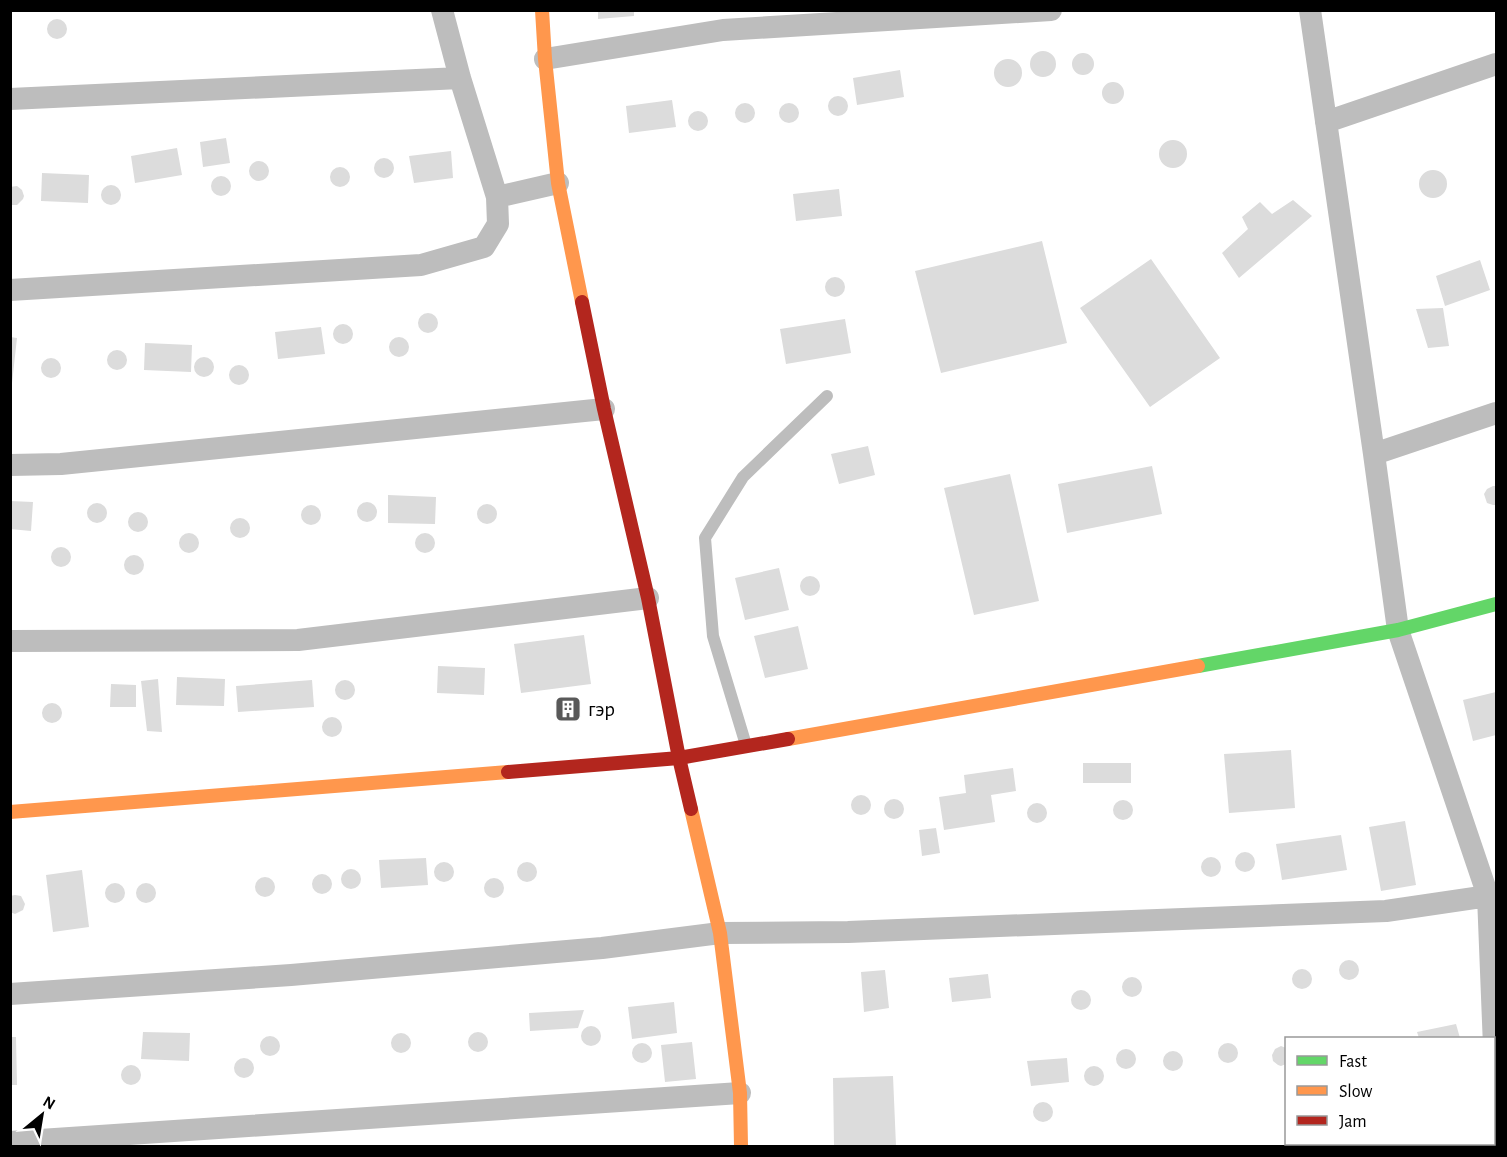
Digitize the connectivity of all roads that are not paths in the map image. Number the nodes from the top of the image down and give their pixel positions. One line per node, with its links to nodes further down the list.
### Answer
1 (442, 10): 7 (street)
2 (542, 10): 5 (street)
3 (1051, 10): 5 (street)
4 (1310, 10): 9 (street)
5 (545, 59): 10 (street)
6 (1497, 64): 9 (street)
7 (460, 78): 8 (street); 11 (street)
8 (10, 99)
9 (1326, 122): 16 (street)
10 (558, 183): 11 (street); 14 (street)
11 (497, 197): 12 (street)
12 (10, 290)
13 (827, 396): 22 (lane)
14 (604, 409): 17 (street); 18 (street)
15 (1497, 413): 16 (street)
16 (1374, 454): 20 (street)
17 (10, 465)
18 (648, 598): 21 (street); 23 (street)
19 (1497, 604): 20 (street)
20 (1398, 630): 22 (street); 25 (street)
21 (10, 641)
22 (746, 746): 23 (street)
23 (679, 758): 24 (street); 26 (street)
24 (10, 812)
25 (1492, 895): 26 (street); 29 (street)
26 (720, 933): 27 (street); 28 (street)
27 (10, 994)
28 (740, 1093): 30 (street); 31 (street)
29 (1497, 1096)
30 (10, 1142)
31 (741, 1146)

